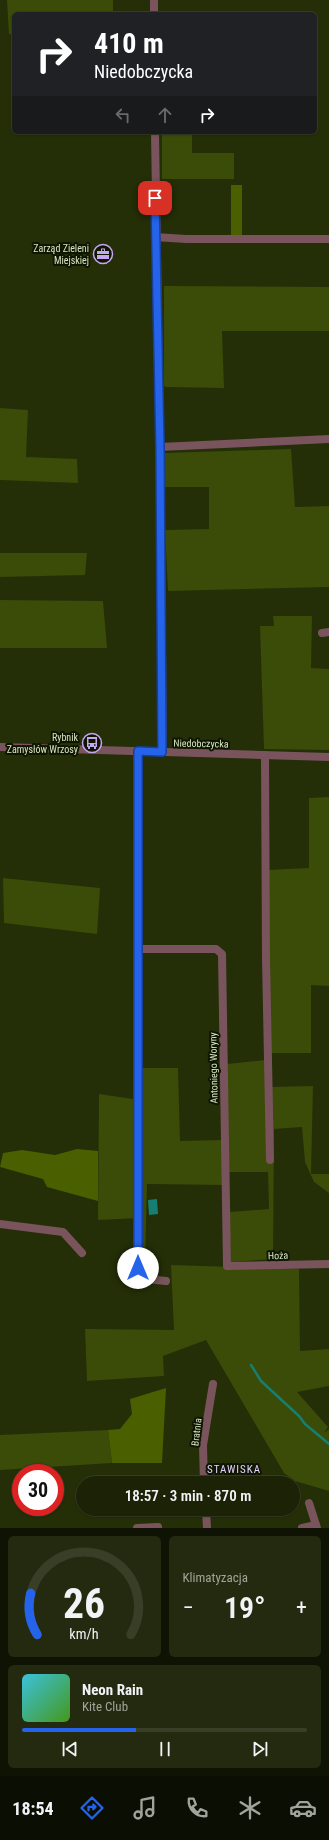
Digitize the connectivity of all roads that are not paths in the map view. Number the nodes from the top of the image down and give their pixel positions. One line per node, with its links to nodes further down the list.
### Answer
1 (154, 0): 2 (street)
2 (154, 12)
3 (155, 134): 4 (street)
4 (155, 237): 5 (street); 7 (street)
5 (329, 239)
6 (329, 439): 7 (street)
7 (160, 448): 10 (street)
8 (0, 747): 9 (street, Niedobczycka)
9 (138, 751): 10 (street, Niedobczycka); 13 (street)
10 (162, 752): 11 (street, Niedobczycka)
11 (265, 755): 12 (street, Niedobczycka); 14 (street)
12 (329, 757)
13 (138, 949): 18 (street, Antoniego Woryny); 19 (street)
14 (270, 1160)
15 (0, 1224): 16 (street)
16 (82, 1253)
17 (329, 1264): 18 (street, Hoża)
18 (227, 1266)
19 (166, 1281)
20 (213, 1384): 21 (street, Bratnia)
21 (204, 1476)
22 (309, 1503): 25 (street)
23 (206, 1516): 27 (street)
24 (158, 1527): 26 (street)
25 (317, 1527): 28 (street)
26 (138, 1528)
27 (207, 1528)
28 (302, 1528)

